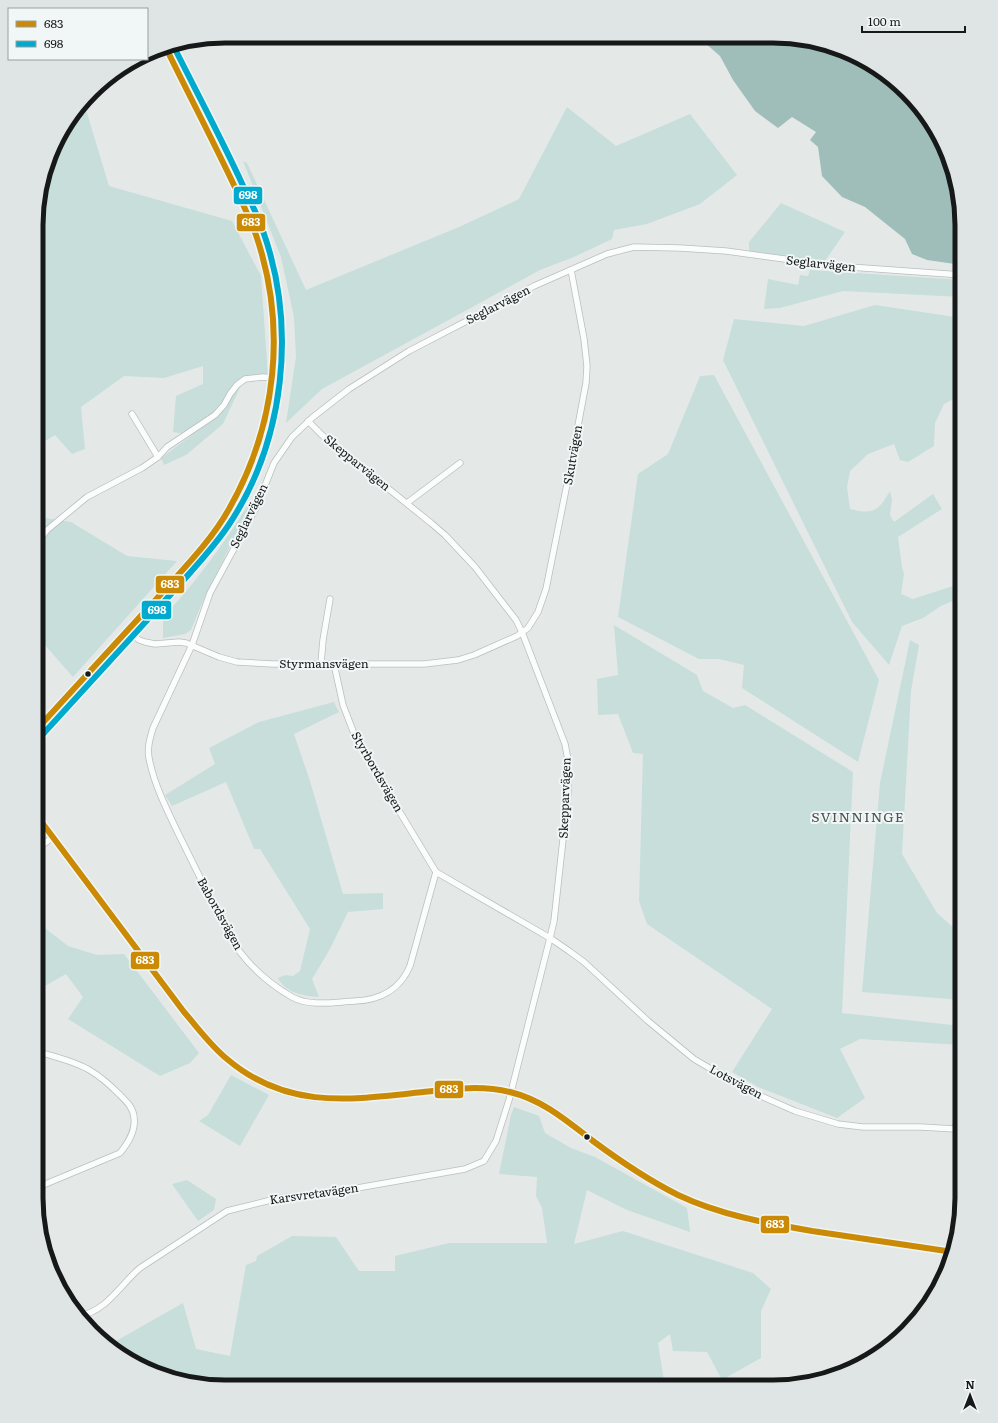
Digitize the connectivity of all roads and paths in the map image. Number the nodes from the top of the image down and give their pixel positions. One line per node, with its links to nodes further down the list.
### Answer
1 (168, 53): 4 (main road)
2 (571, 270): 3 (street, Seglarvägen); 6 (street, Seglarvägen); 13 (street, Skutvägen)
3 (955, 274)
4 (274, 378): 7 (street); 12 (main road)
5 (132, 414): 7 (street)
6 (308, 421): 9 (street, Skepparvägen); 14 (street, Seglarvägen)
7 (158, 457): 10 (street)
8 (460, 464): 9 (street)
9 (407, 504): 13 (street, Skepparvägen)
10 (43, 536)
11 (330, 599): 15 (street)
12 (128, 630): 14 (street, Styrmansvägen); 17 (main road)
13 (522, 632): 16 (street, Styrmansvägen); 22 (street, Skepparvägen)
14 (192, 645): 15 (street, Styrmansvägen); 21 (street, Babordsvägen)
15 (321, 663): 16 (street, Styrmansvägen)
16 (334, 664): 21 (street, Styrbordsvägen)
17 (43, 722)
18 (43, 824): 19 (street)
19 (53, 837): 20 (street); 24 (street)
20 (43, 844)
21 (436, 872): 22 (street, Lotsvägen)
22 (550, 938): 24 (street, Skepparvägen); 25 (street, Lotsvägen)
23 (43, 1053): 26 (street)
24 (511, 1092): 27 (street); 28 (street, Karsvretavägen)
25 (955, 1129)
26 (43, 1185)
27 (947, 1251)
28 (85, 1314)

